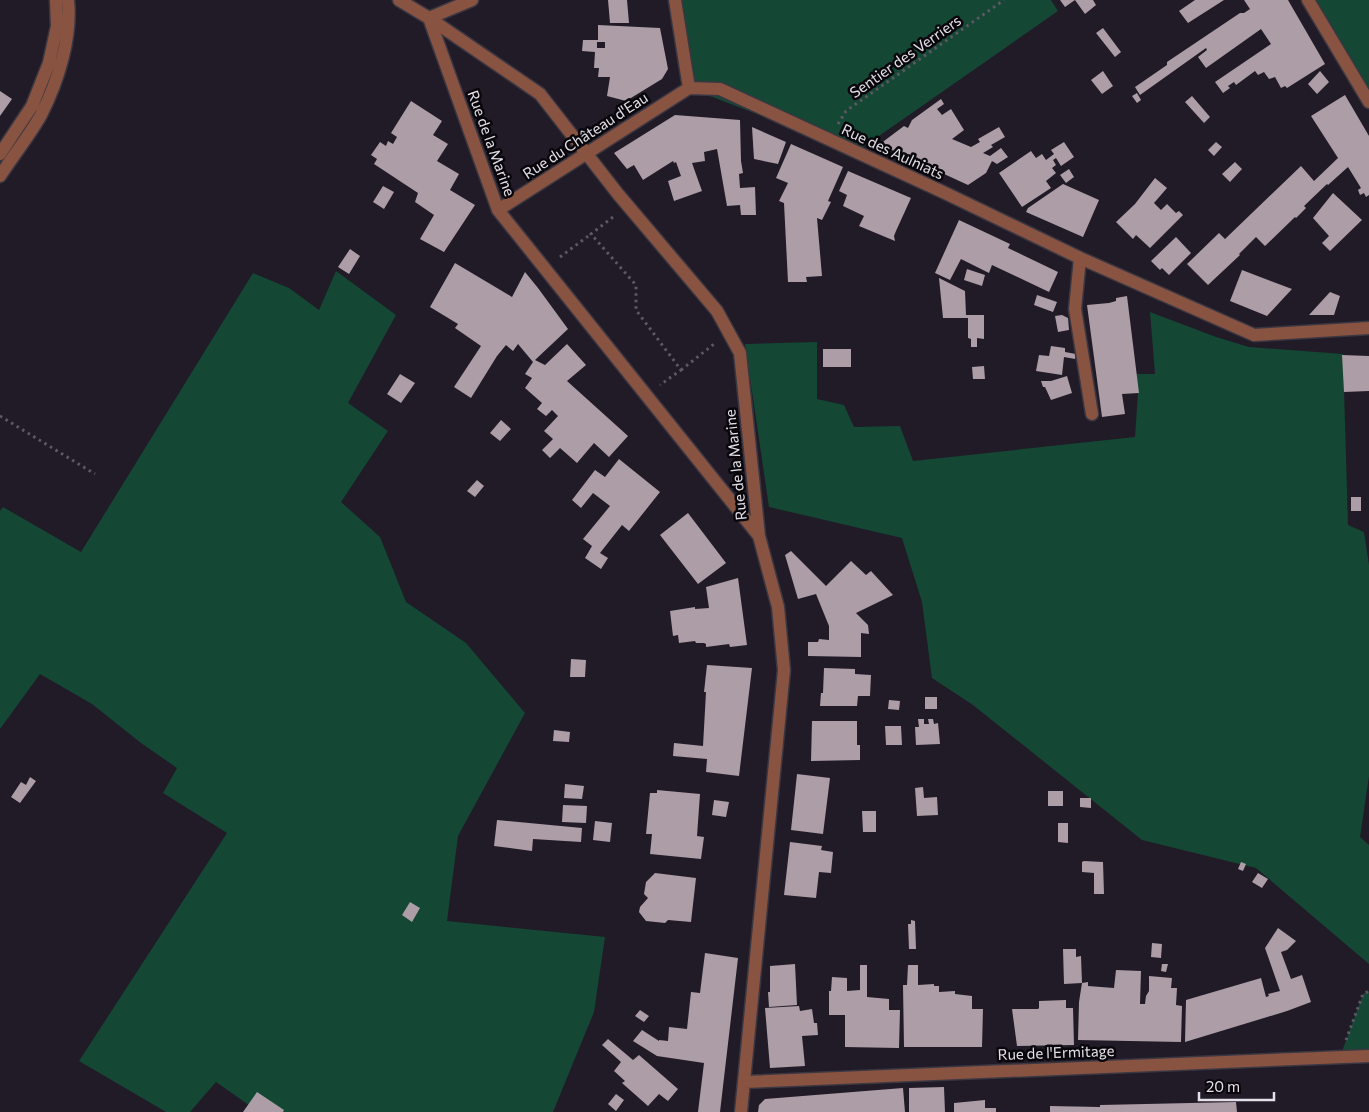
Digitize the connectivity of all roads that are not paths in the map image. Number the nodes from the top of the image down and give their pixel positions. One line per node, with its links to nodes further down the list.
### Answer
1 (56, 0): 10 (street)
2 (68, 0): 12 (street)
3 (399, 0): 7 (street, Rue de la Marine)
4 (472, 0): 7 (street)
5 (675, 0): 8 (street)
6 (1308, 0): 9 (street)
7 (429, 18): 11 (street, Rue de la Marine); 13 (street, Rue de la Marine)
8 (689, 88): 11 (street, Rue du Château d'Eau); 14 (street, Rue des Aulniats)
9 (1369, 102)
10 (0, 154)
11 (586, 154): 13 (street, Rue du Château d'Eau); 17 (street, Rue de la Marine)
12 (0, 176)
13 (498, 210): 17 (street, Rue de la Marine)
14 (1080, 258): 15 (street, Rue des Aulniats); 16 (street)
15 (1369, 328)
16 (1092, 414)
17 (759, 536): 19 (street)
18 (1369, 1056): 19 (street, Rue de l'Ermitage)
19 (744, 1082): 20 (street)
20 (741, 1112)

